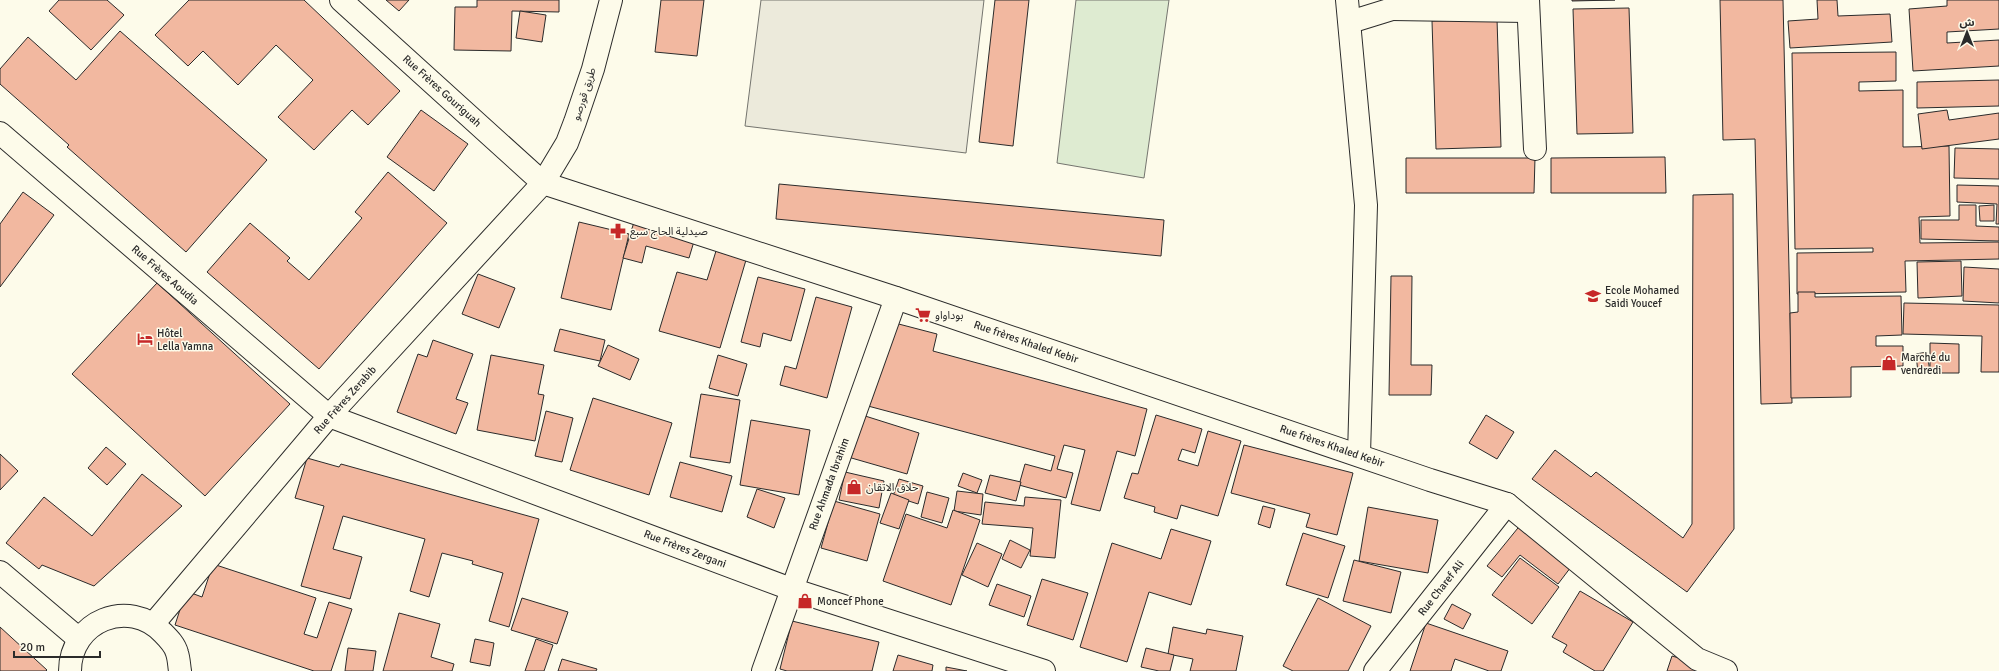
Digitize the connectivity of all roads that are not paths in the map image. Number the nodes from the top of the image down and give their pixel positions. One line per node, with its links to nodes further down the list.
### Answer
1 (341, 0): 9 (street, Rue Frères Gouriguah)
2 (611, 0): 9 (street, طريق قورصو)
3 (1347, 0): 6 (street)
4 (1398, 5): 5 (street); 6 (street)
5 (1528, 5): 8 (street)
6 (1350, 22): 12 (street)
7 (0, 133): 11 (street, Rue Frères Aoudia)
8 (1535, 149)
9 (543, 183): 10 (street, Rue frères Khaled Kebir); 11 (street, Rue Frères Zerabib)
10 (896, 298): 12 (street, Rue frères Khaled Kebir); 15 (street, Rue Ahmada Ibrahim)
11 (329, 416): 15 (street, Rue Frères Zergani); 16 (street, Rue Frères Zerabib)
12 (1358, 455): 13 (street, Rue frères Khaled Kebir)
13 (1508, 504): 22 (street, Rue Charef Ali); 23 (street)
14 (0, 572): 17 (street)
15 (791, 589): 20 (street, Rue Ahmada Ibrahim); 21 (street, Rue Frères Zergani)
16 (154, 623): 17 (street); 19 (street)
17 (79, 639): 18 (street)
18 (70, 671)
19 (180, 671)
20 (763, 671)
21 (1044, 671)
22 (1375, 671)
23 (1726, 671)

